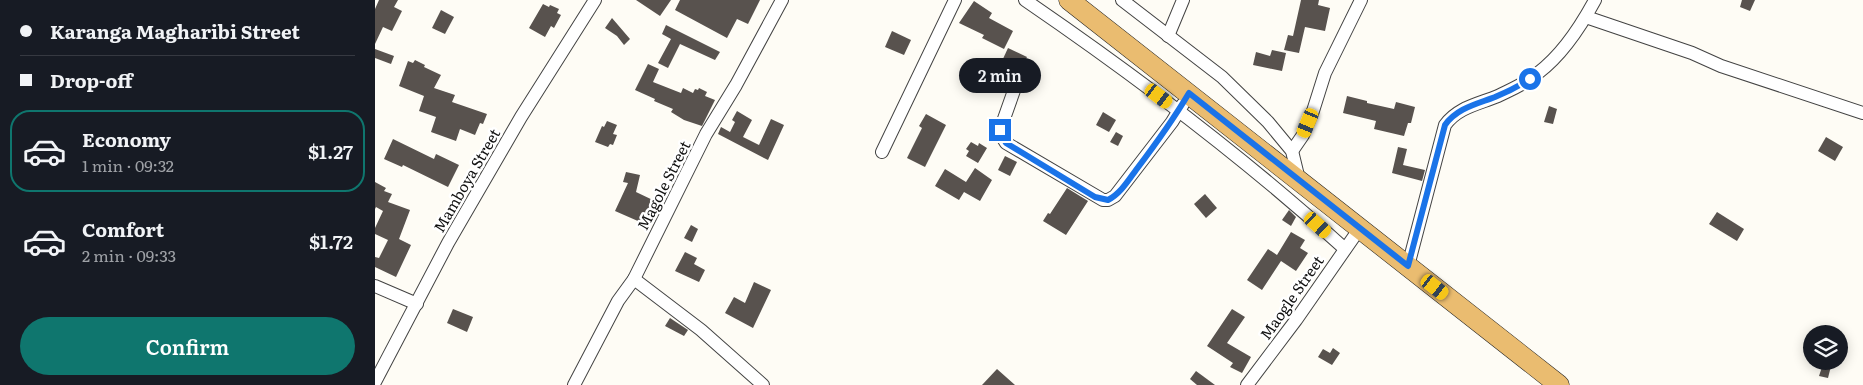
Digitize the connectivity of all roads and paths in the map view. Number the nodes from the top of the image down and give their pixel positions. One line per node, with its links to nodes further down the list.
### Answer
1 (595, 0): 24 (street, Mamboya Street)
2 (782, 0): 22 (street, Magole Street)
3 (955, 0): 17 (street)
4 (1025, 0): 14 (street)
5 (1069, 0): 13 (highway)
6 (1122, 0): 11 (street)
7 (1183, 0): 11 (street)
8 (1361, 0): 16 (street)
9 (1595, 0): 10 (street)
10 (1586, 16): 15 (street); 21 (street)
11 (1167, 36): 16 (street)
12 (1017, 82): 14 (street)
13 (1189, 93): 14 (street); 18 (highway)
14 (1179, 111): 20 (street)
15 (1863, 113)
16 (1292, 151): 18 (street)
17 (883, 152)
18 (1299, 180): 19 (highway)
19 (1359, 228): 20 (street, Maogle Street); 21 (highway)
20 (1345, 250): 28 (street, Maogle Street)
21 (1408, 266): 29 (highway)
22 (634, 278): 26 (street, Magole Street); 27 (street)
23 (375, 286): 24 (street)
24 (417, 304): 25 (street, Mamboya Street)
25 (375, 382)
26 (574, 385)
27 (763, 385)
28 (1247, 385)
29 (1559, 385)

